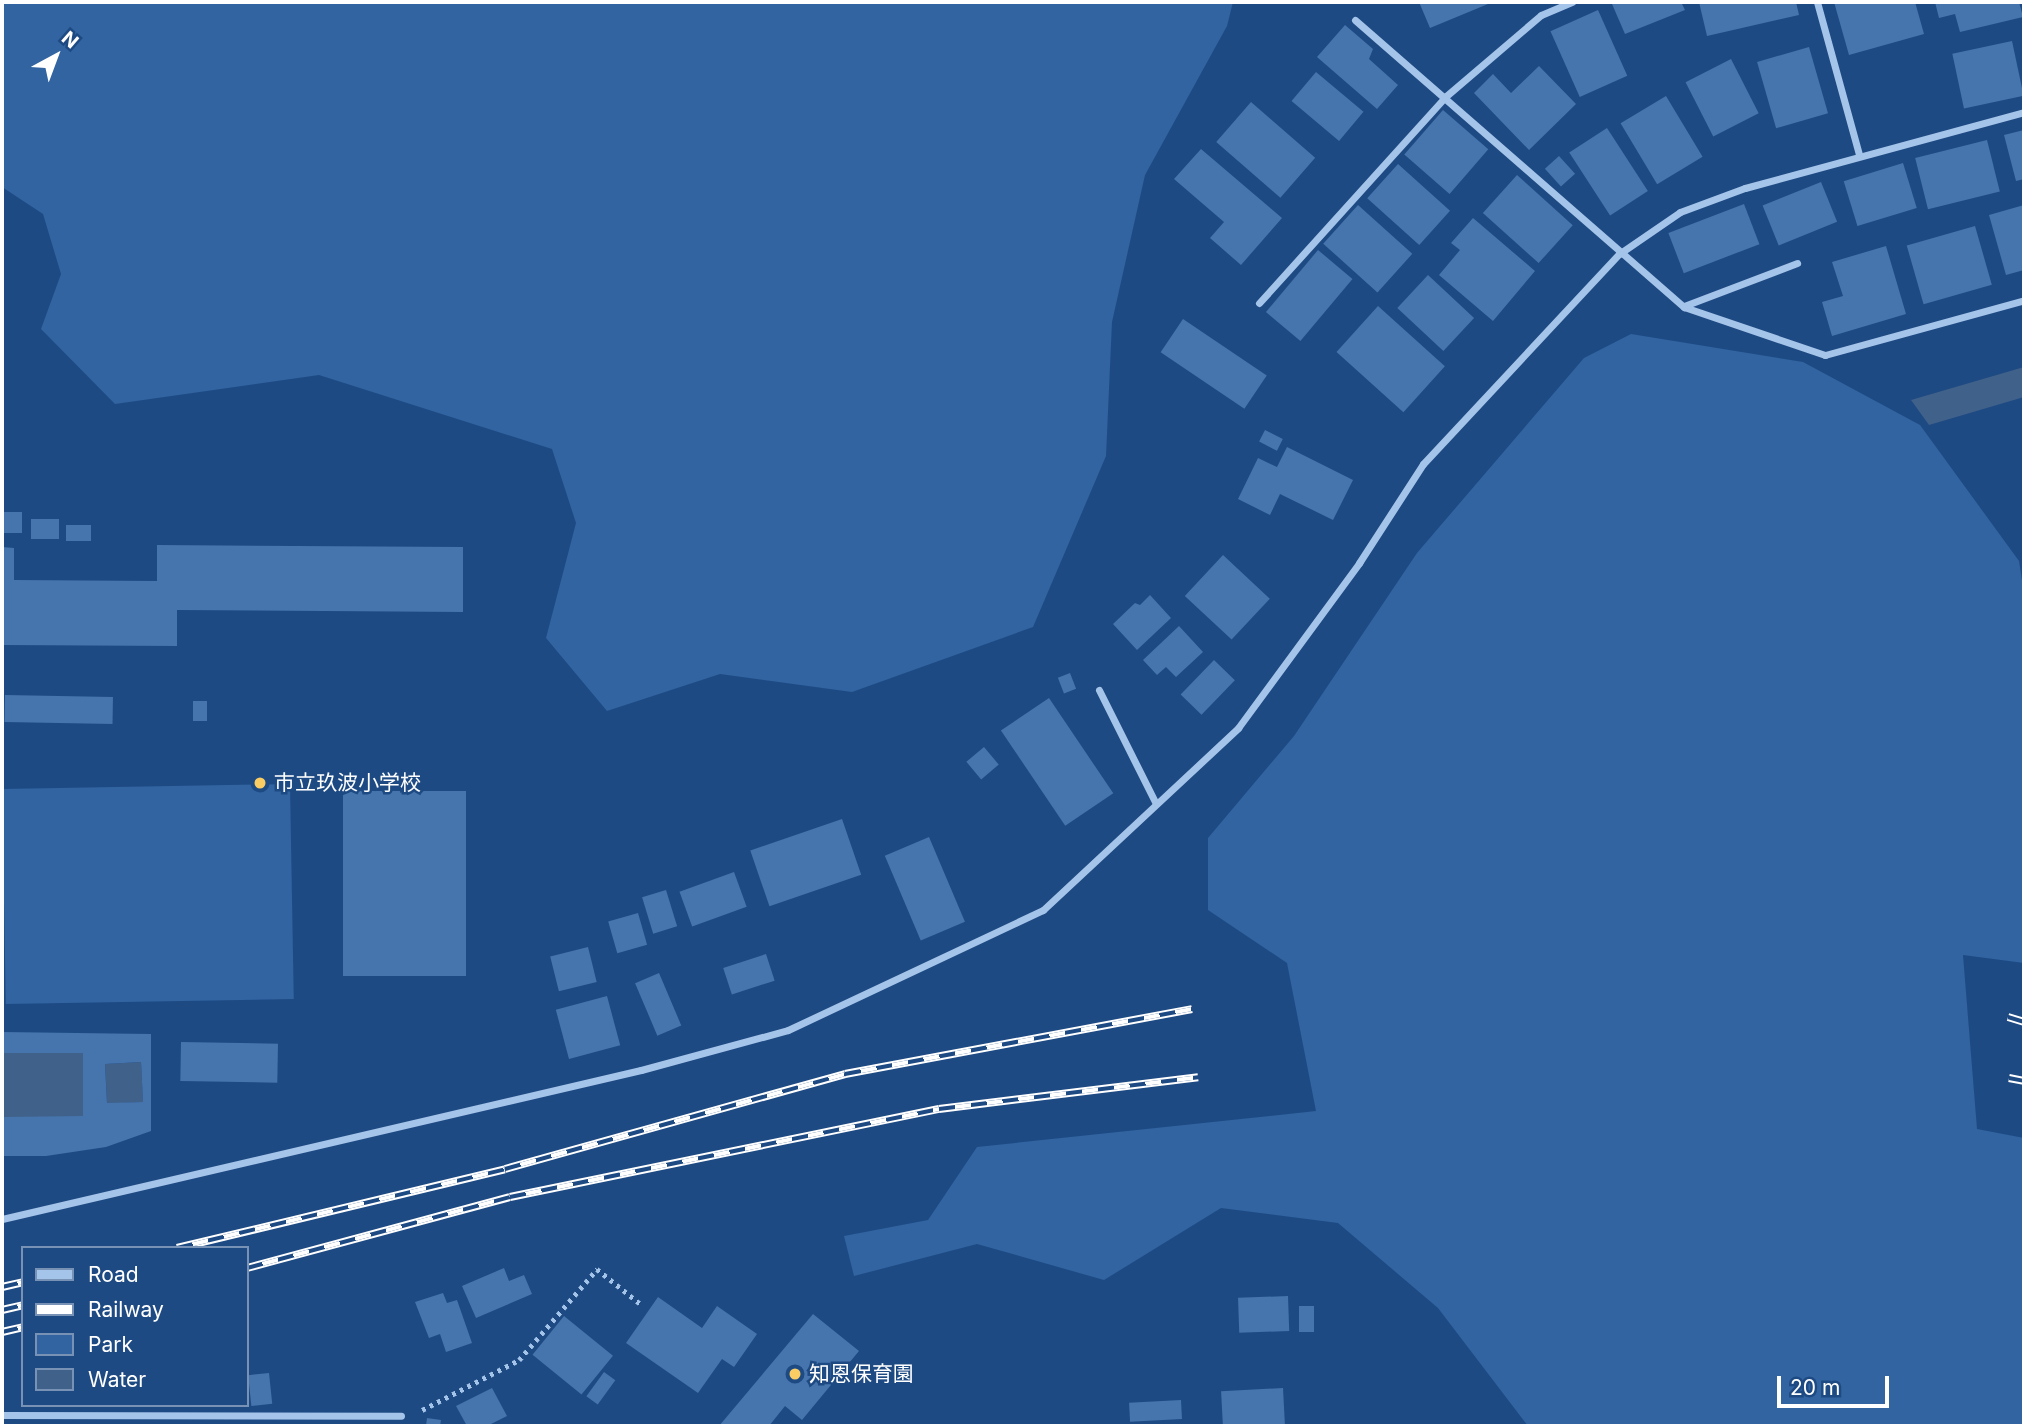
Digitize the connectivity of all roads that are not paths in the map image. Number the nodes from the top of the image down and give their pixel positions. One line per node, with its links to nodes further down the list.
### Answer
1 (1572, 2): 4 (street)
2 (1817, 2): 6 (street)
3 (1355, 20): 4 (street)
4 (1446, 97): 7 (street); 10 (street)
5 (2024, 112): 6 (street)
6 (1859, 155): 7 (street)
7 (1619, 254): 11 (street); 13 (street)
8 (1797, 263): 11 (street)
9 (2024, 300): 11 (street)
10 (1259, 303)
11 (1684, 307)
12 (1099, 690): 13 (street)
13 (1156, 804): 14 (street)
14 (2, 1219)
15 (2, 1415): 16 (street)
16 (401, 1416)

